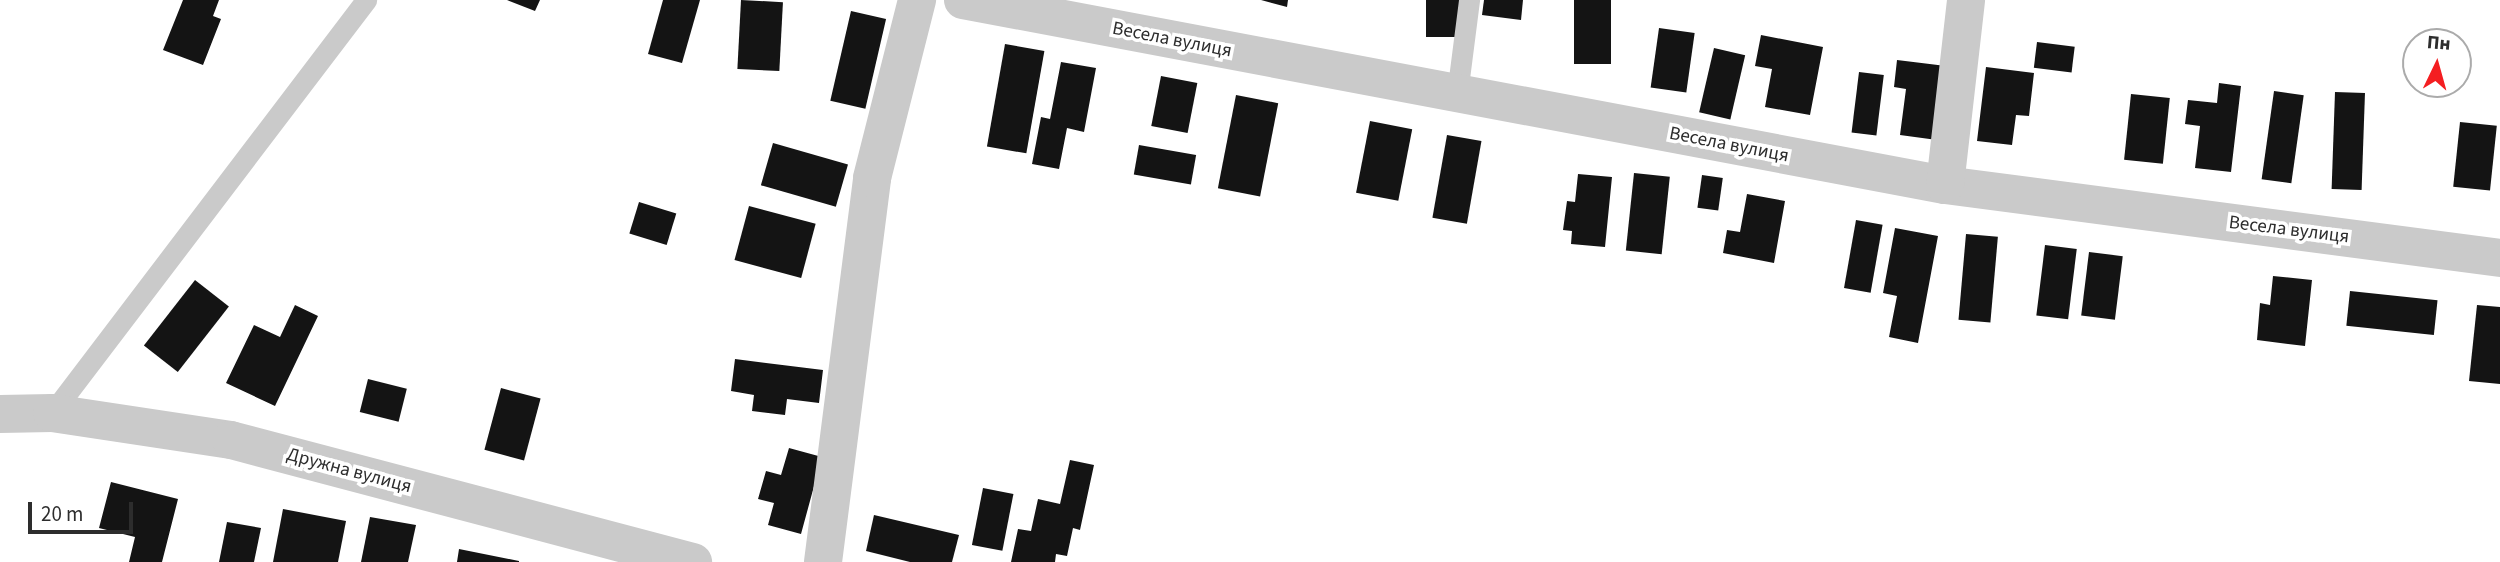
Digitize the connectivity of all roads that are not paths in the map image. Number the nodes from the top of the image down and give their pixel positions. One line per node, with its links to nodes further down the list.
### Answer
1 (366, 0): 9 (lane)
2 (917, 0): 12 (street)
3 (1469, 0): 6 (lane)
4 (1966, 0): 7 (street)
5 (976, 1): 6 (street, Весела вулиця)
6 (1457, 94): 7 (street, Весела вулиця)
7 (1945, 185): 8 (street, Весела вулиця)
8 (2500, 258)
9 (52, 412): 10 (street, Дружна вулиця); 11 (street, Дружна вулиця)
10 (0, 414)
11 (693, 562)
12 (823, 562)

